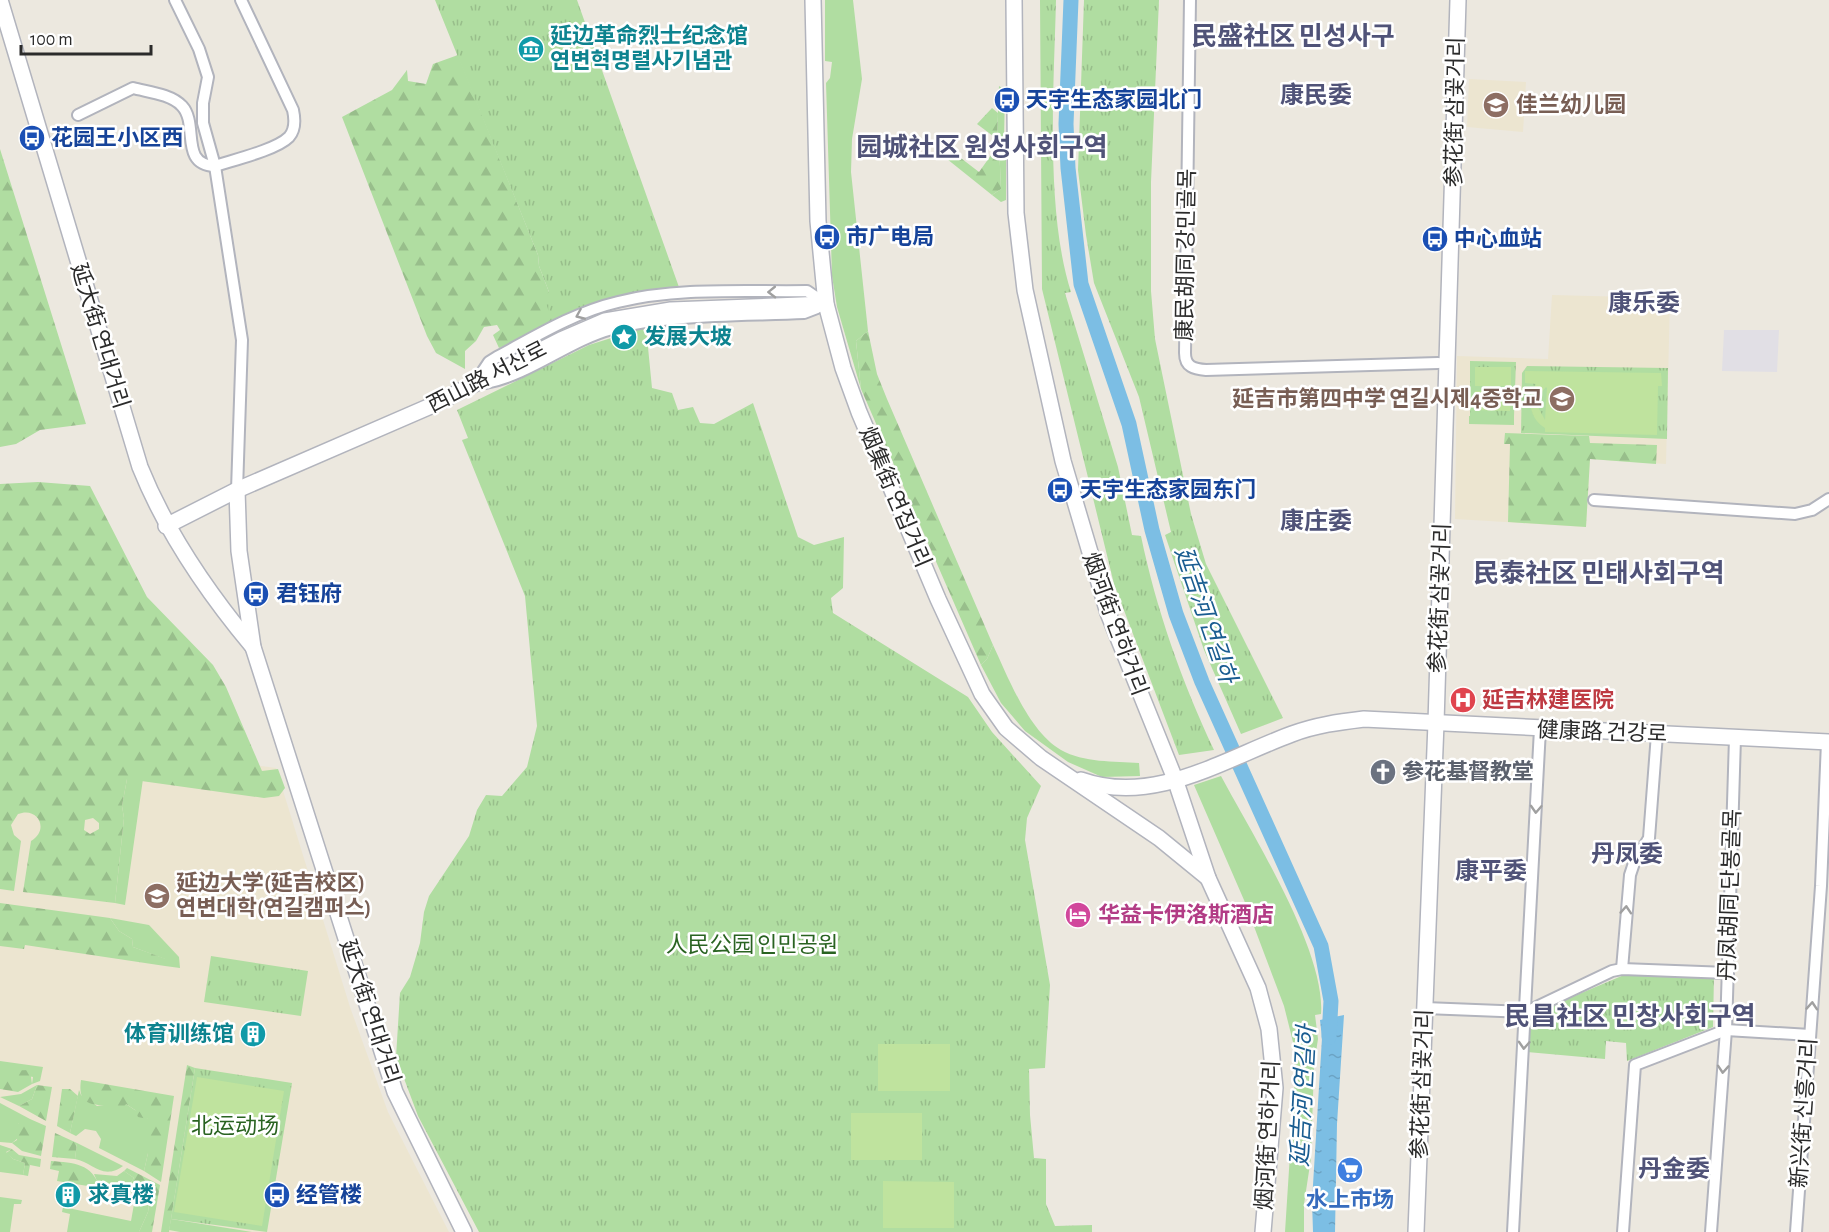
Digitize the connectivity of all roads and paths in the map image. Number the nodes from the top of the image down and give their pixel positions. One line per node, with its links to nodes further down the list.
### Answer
1 (0, 0): 16 (main road, 延大街 연대거리)
2 (174, 0): 10 (street)
3 (241, 0): 10 (street)
4 (813, 0): 11 (main road, 烟集街 연집거리)
5 (1014, 0): 24 (main road, 烟河街 연하거리)
6 (1190, 0): 12 (street, 康民胡同 강민골목)
7 (1448, 0): 12 (main road, 参花街 삼꽃거리)
8 (1458, 0): 18 (main road, 参花街 삼꽃거리)
9 (78, 115): 10 (street)
10 (215, 166): 13 (street)
11 (826, 304): 13 (main road, 西山路 서산로); 23 (main road, 烟集街 연집거리)
12 (1438, 363): 18 (main road, 参花街 삼꽃거리)
13 (237, 490): 16 (main road, 西山路 서산로); 17 (main road, 延大街 연대거리)
14 (1829, 498): 15 (street)
15 (1593, 501)
16 (166, 526): 17 (main road, 延大街 연대거리)
17 (253, 646): 32 (main road, 延大街 연대거리)
18 (1432, 723): 19 (main road, 健康路 건강로); 24 (main road, 健康路 건강로); 28 (main road, 参花街 삼꽃거리); 34 (main road, 参花街 삼꽃거리)
19 (1540, 729): 20 (main road, 健康路 건강로); 29 (street, one-way to 29)
20 (1657, 734): 21 (main road, 健康路 건강로); 26 (street, one-way to 20)
21 (1735, 738): 22 (main road, 健康路 건강로); 27 (street, 丹凤胡同 단봉골목)
22 (1828, 742): 31 (street, 新兴街 신흥거리, one-way to 22)
23 (1065, 774): 24 (main road, 健康路 건강로); 25 (main road, 烟集街 연집거리)
24 (1175, 779): 25 (main road, 烟河街 연하거리)
25 (1208, 878): 33 (main road, 烟河街 연하거리)
26 (1622, 969): 27 (street); 29 (street)
27 (1728, 974): 30 (street, 丹凤胡同 단봉골목)
28 (1425, 1008): 29 (street); 35 (main road, 参花街 삼꽃거리)
29 (1526, 1012): 36 (street, one-way to 36)
30 (1726, 1030): 31 (street); 37 (street); 38 (street, 丹凤胡同 단봉골목, one-way to 38)
31 (1810, 1035): 39 (street, 新兴街 신흥거리)
32 (464, 1232)
33 (1263, 1232)
34 (1408, 1232)
35 (1416, 1232)
36 (1513, 1232)
37 (1623, 1232)
38 (1711, 1232)
39 (1796, 1232)

